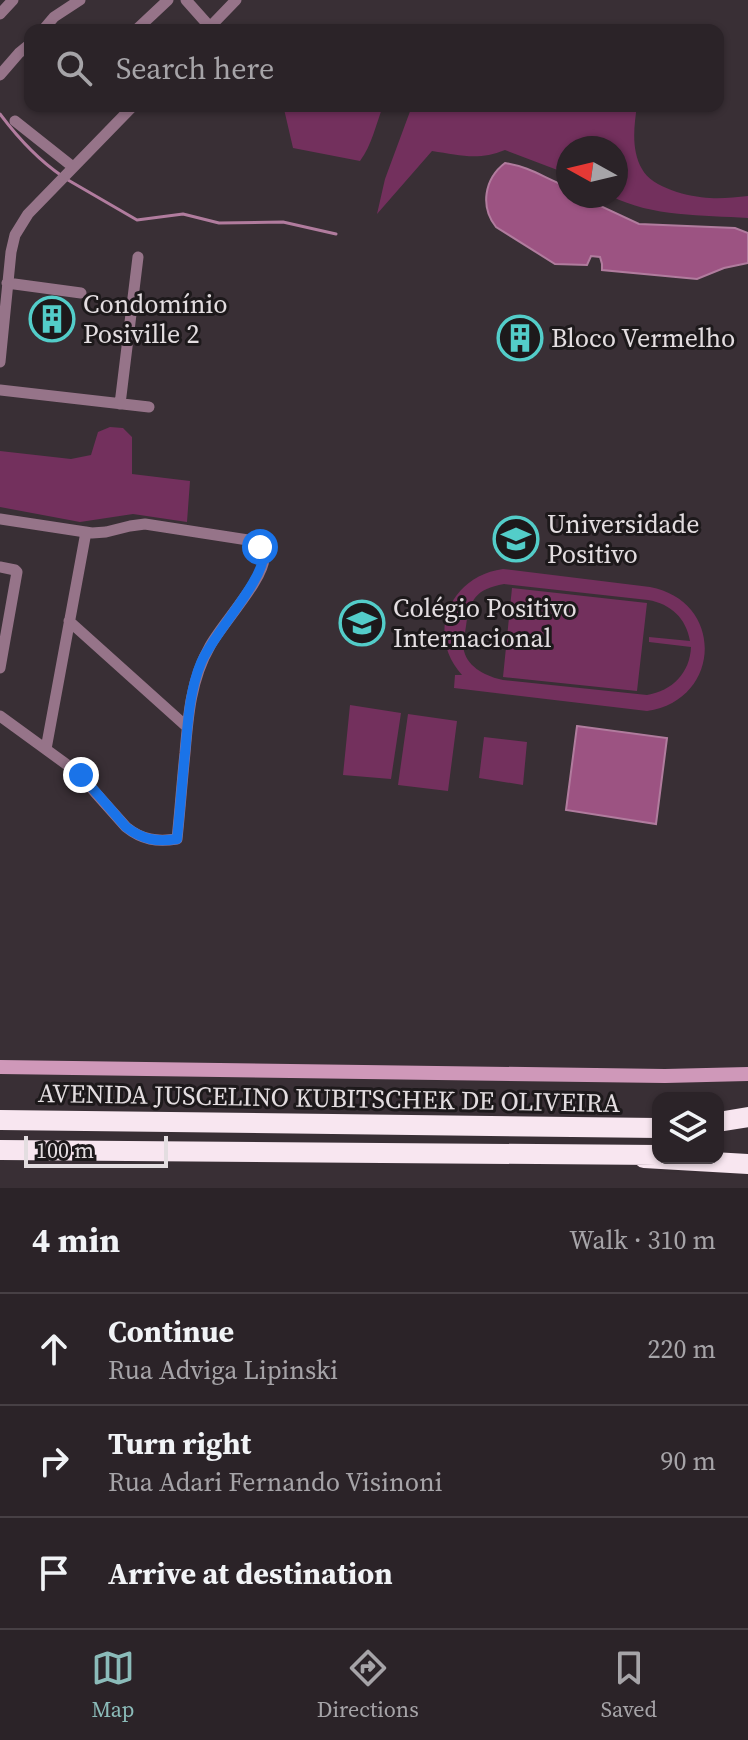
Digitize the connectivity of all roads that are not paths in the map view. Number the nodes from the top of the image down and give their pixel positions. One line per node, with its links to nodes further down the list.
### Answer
1 (13, 0): 6 (street)
2 (80, 0): 7 (street)
3 (168, 0): 8 (street)
4 (186, 0): 9 (street)
5 (236, 0): 10 (street)
6 (0, 14)
7 (49, 24)
8 (142, 24)
9 (206, 24)
10 (213, 24)
11 (24, 48): 12 (street)
12 (0, 75)
13 (122, 112): 15 (street)
14 (15, 121): 15 (street)
15 (72, 169): 17 (street)
16 (138, 257): 21 (street)
17 (7, 283): 18 (street); 19 (street)
18 (81, 293)
19 (0, 362)
20 (0, 390): 21 (street)
21 (120, 404): 22 (street)
22 (149, 407)
23 (0, 519): 24 (street)
24 (86, 532): 26 (street); 29 (street)
25 (0, 567): 27 (street)
26 (69, 621): 29 (street); 30 (street)
27 (0, 668)
28 (0, 716): 30 (street)
29 (187, 727): 30 (street)
30 (46, 749)
31 (0, 1067): 32 (main road)
32 (748, 1074)
33 (748, 1117): 35 (highway)
34 (0, 1120): 36 (highway, AVENIDA JUSCELINO KUBITSCHEK DE OLIVEIRA)
35 (724, 1121)
36 (652, 1128)
37 (724, 1128): 38 (highway)
38 (748, 1128)
39 (0, 1150): 40 (highway, AVENIDA JUSCELINO KUBITSCHEK DE OLIVEIRA)
40 (592, 1155): 41 (highway, AVENIDA JUSCELINO KUBITSCHEK DE OLIVEIRA); 44 (highway)
41 (652, 1155)
42 (724, 1155): 43 (highway)
43 (748, 1155)
44 (748, 1164)

